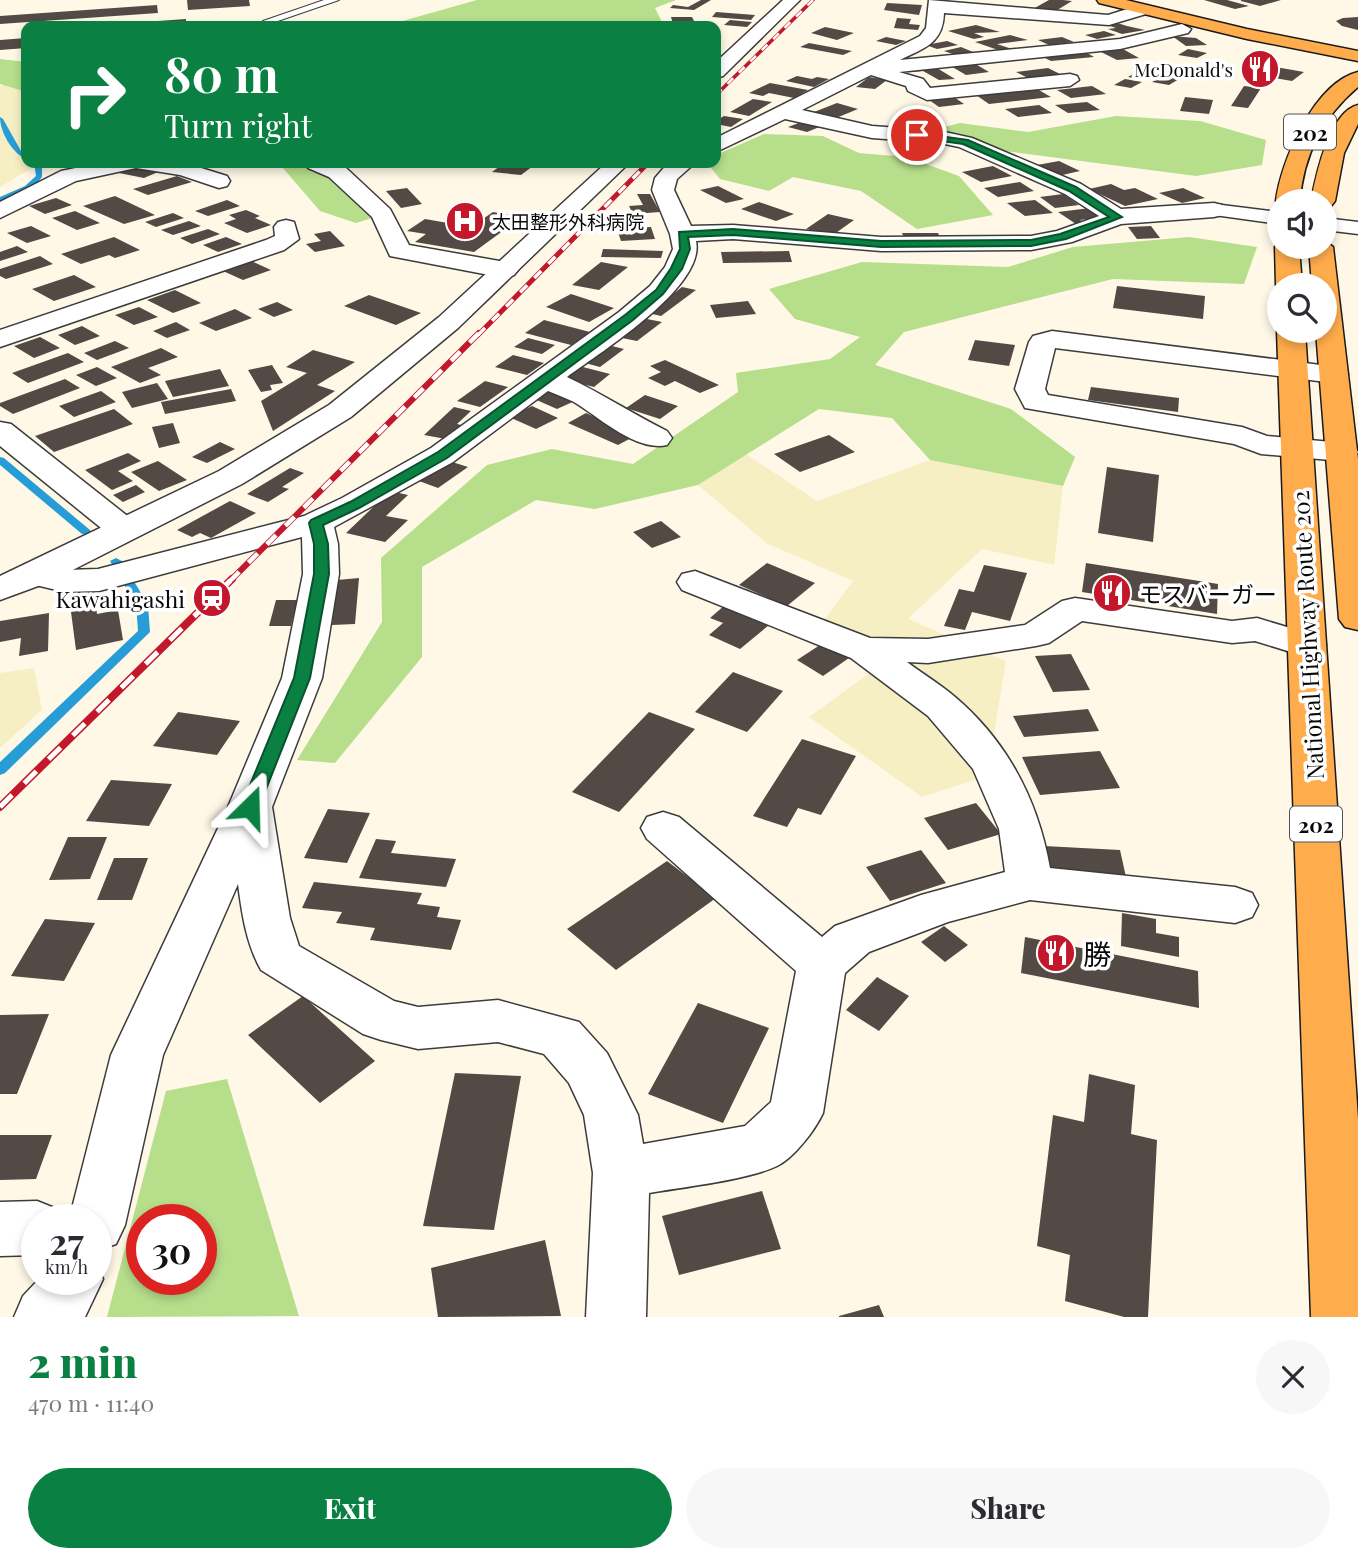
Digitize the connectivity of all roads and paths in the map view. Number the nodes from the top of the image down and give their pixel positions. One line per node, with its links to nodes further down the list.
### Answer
1 (334, 0): 6 (lane)
2 (792, 0): 11 (street)
3 (1105, 0): 5 (highway)
4 (936, 4): 5 (street); 8 (street)
5 (1140, 10): 10 (highway)
6 (268, 21)
7 (1182, 29): 9 (street)
8 (945, 35): 9 (street); 12 (street)
9 (994, 56): 12 (street)
10 (1358, 56)
11 (721, 67)
12 (869, 69): 14 (street); 16 (street)
13 (1358, 78): 24 (highway, 202)
14 (1070, 80)
15 (1358, 111): 25 (highway, 202)
16 (782, 112): 17 (street); 28 (street)
17 (721, 143)
18 (106, 168): 27 (street)
19 (177, 168): 23 (street)
20 (328, 168): 35 (street)
21 (613, 168): 35 (street)
22 (674, 168): 33 (street)
23 (219, 181)
24 (1290, 189)
25 (1326, 189)
26 (1214, 210): 28 (street); 29 (street)
27 (0, 211)
28 (1117, 217): 33 (street)
29 (1267, 217)
30 (1337, 225): 32 (street)
31 (285, 227): 36 (street)
32 (1358, 228)
33 (682, 234): 38 (street)
34 (1319, 259): 37 (highway, National Highway Route 202 / 202)
35 (505, 270): 44 (street)
36 (0, 339)
37 (1306, 358): 41 (highway, National Highway Route 202 / 202); 41 (street); 42 (highway, National Highway Route 202 / 202)
38 (544, 379): 40 (street); 43 (street)
39 (0, 431): 44 (street)
40 (656, 438)
41 (1297, 449): 42 (street); 49 (highway, National Highway Route 202 / 202)
42 (1350, 452): 48 (highway, National Highway Route 202 / 202)
43 (316, 523): 45 (street); 51 (street)
44 (123, 529): 45 (street)
45 (36, 574): 47 (street)
46 (695, 582): 50 (street)
47 (0, 589)
48 (1358, 619)
49 (1307, 645): 50 (street); 63 (highway, National Highway Route 202 / 202)
50 (865, 650): 53 (street)
51 (250, 807): 56 (street); 57 (street)
52 (663, 828): 55 (street)
53 (1030, 883): 54 (street); 55 (street)
54 (1235, 905)
55 (822, 965): 56 (street)
56 (621, 1173): 62 (street)
57 (101, 1204)
58 (21, 1228): 59 (street)
59 (0, 1229)
60 (65, 1295): 61 (street)
61 (44, 1317)
62 (616, 1317)
63 (1341, 1317)

